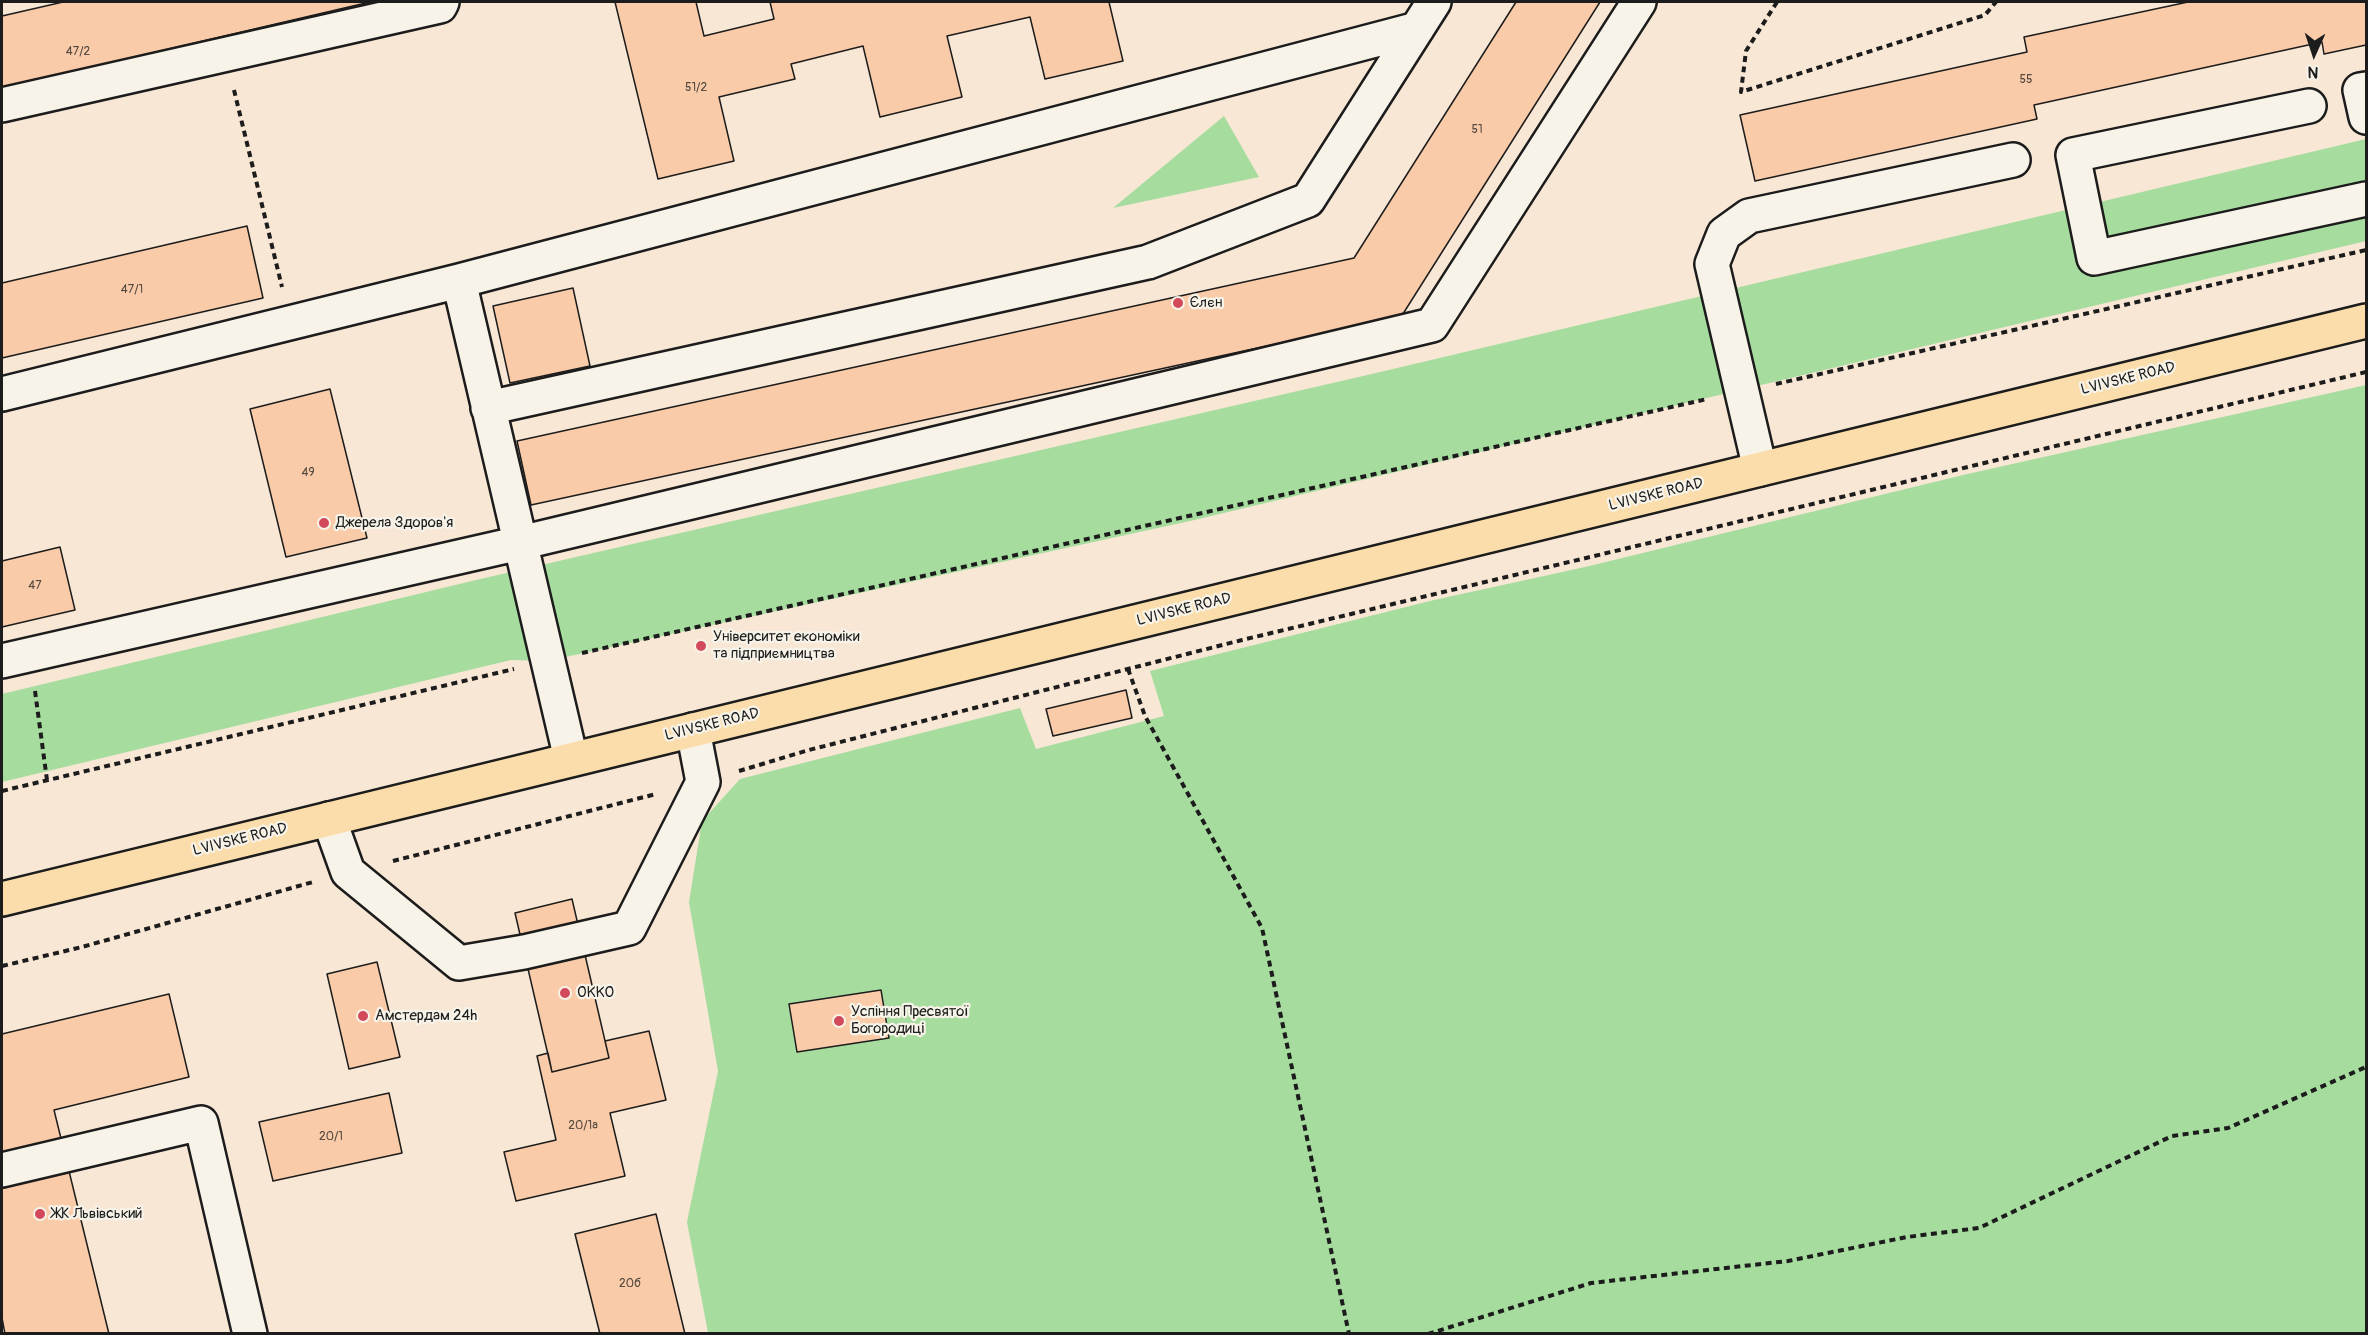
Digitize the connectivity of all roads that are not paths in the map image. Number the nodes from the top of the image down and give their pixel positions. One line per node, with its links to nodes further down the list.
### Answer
1 (442, 2): 6 (lane)
2 (1434, 2): 4 (lane)
3 (1639, 2): 16 (lane)
4 (1417, 29): 11 (lane); 14 (lane)
5 (2367, 89): 8 (lane)
6 (2, 105)
7 (2309, 106): 10 (lane)
8 (2367, 117)
9 (2013, 160): 15 (lane)
10 (2367, 199)
11 (459, 281): 13 (lane); 14 (lane)
12 (2367, 321): 15 (main road, LVIVSKE ROAD)
13 (2, 394)
14 (489, 408): 16 (lane)
15 (1760, 469): 18 (main road, LVIVSKE ROAD)
16 (520, 543): 17 (lane); 19 (lane)
17 (16, 657)
18 (693, 730): 19 (main road, LVIVSKE ROAD); 20 (lane)
19 (571, 759): 20 (main road, LVIVSKE ROAD)
20 (329, 819): 21 (main road, LVIVSKE ROAD)
21 (2, 899)
22 (2, 1170): 23 (lane)
23 (250, 1334)

